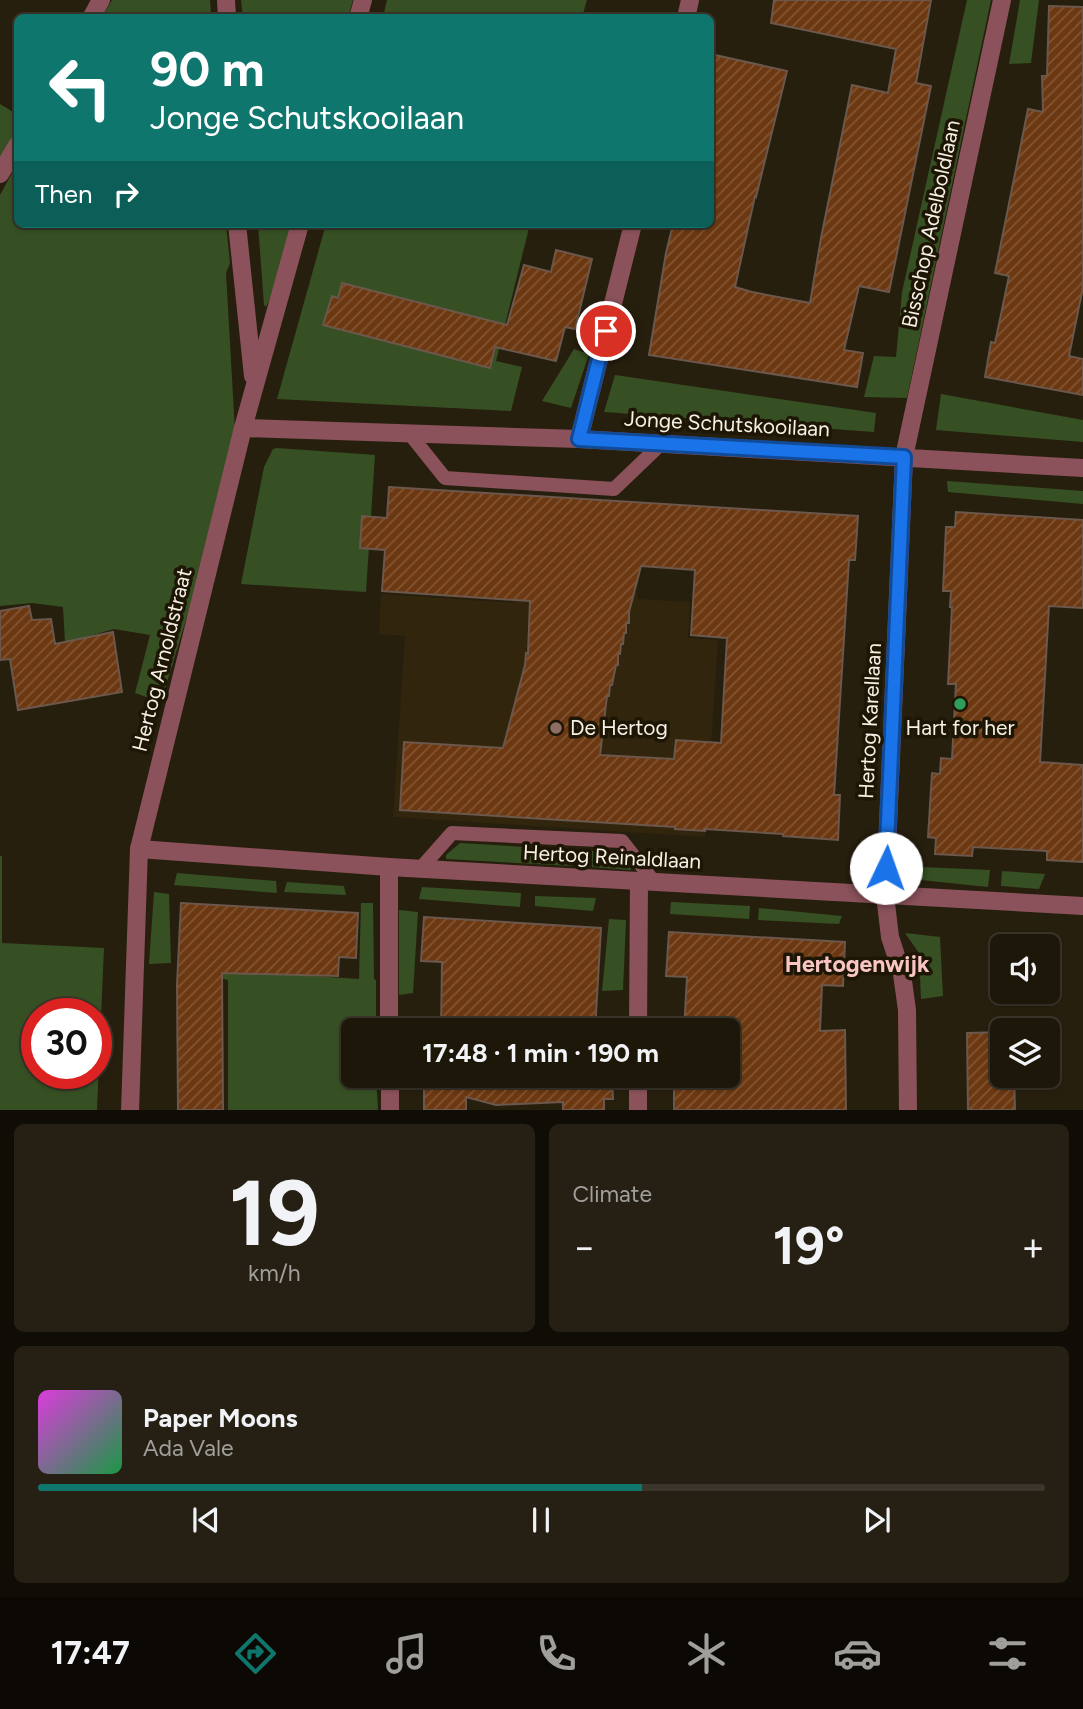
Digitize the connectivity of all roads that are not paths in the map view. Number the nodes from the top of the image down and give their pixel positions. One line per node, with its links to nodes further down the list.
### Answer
1 (1002, 0): 12 (street, Bisschop Adelboldlaan)
2 (14, 151): 3 (street)
3 (0, 174)
4 (237, 228): 7 (street, Hertog Arnoldstraat)
5 (299, 228): 7 (street)
6 (633, 228): 10 (street)
7 (254, 386): 8 (street, Hertog Arnoldstraat)
8 (243, 428): 9 (street, Jonge Schutskooilaan); 14 (street, Hertog Arnoldstraat)
9 (409, 433): 10 (street, Jonge Schutskooilaan); 11 (lane)
10 (579, 439): 11 (street, Jonge Schutskooilaan)
11 (662, 443): 12 (street, Jonge Schutskooilaan)
12 (904, 457): 13 (street, Jonge Schutskooilaan); 18 (street, Hertog Karellaan)
13 (1083, 468)
14 (139, 849): 15 (street, Hertog Reinaldlaan); 24 (street, Hertog Arnoldstraat)
15 (389, 867): 16 (street, Hertog Reinaldlaan); 20 (street)
16 (421, 868): 17 (street, Hertog Reinaldlaan); 17 (lane)
17 (647, 882): 18 (street, Hertog Reinaldlaan); 21 (street)
18 (885, 895): 19 (street, Hertog Reinaldlaan); 27 (street, Hertog Karellaan)
19 (1083, 906)
20 (390, 1018)
21 (639, 1018)
22 (390, 1088): 25 (street)
23 (638, 1088): 26 (street)
24 (130, 1110)
25 (390, 1110)
26 (638, 1110)
27 (908, 1110)

